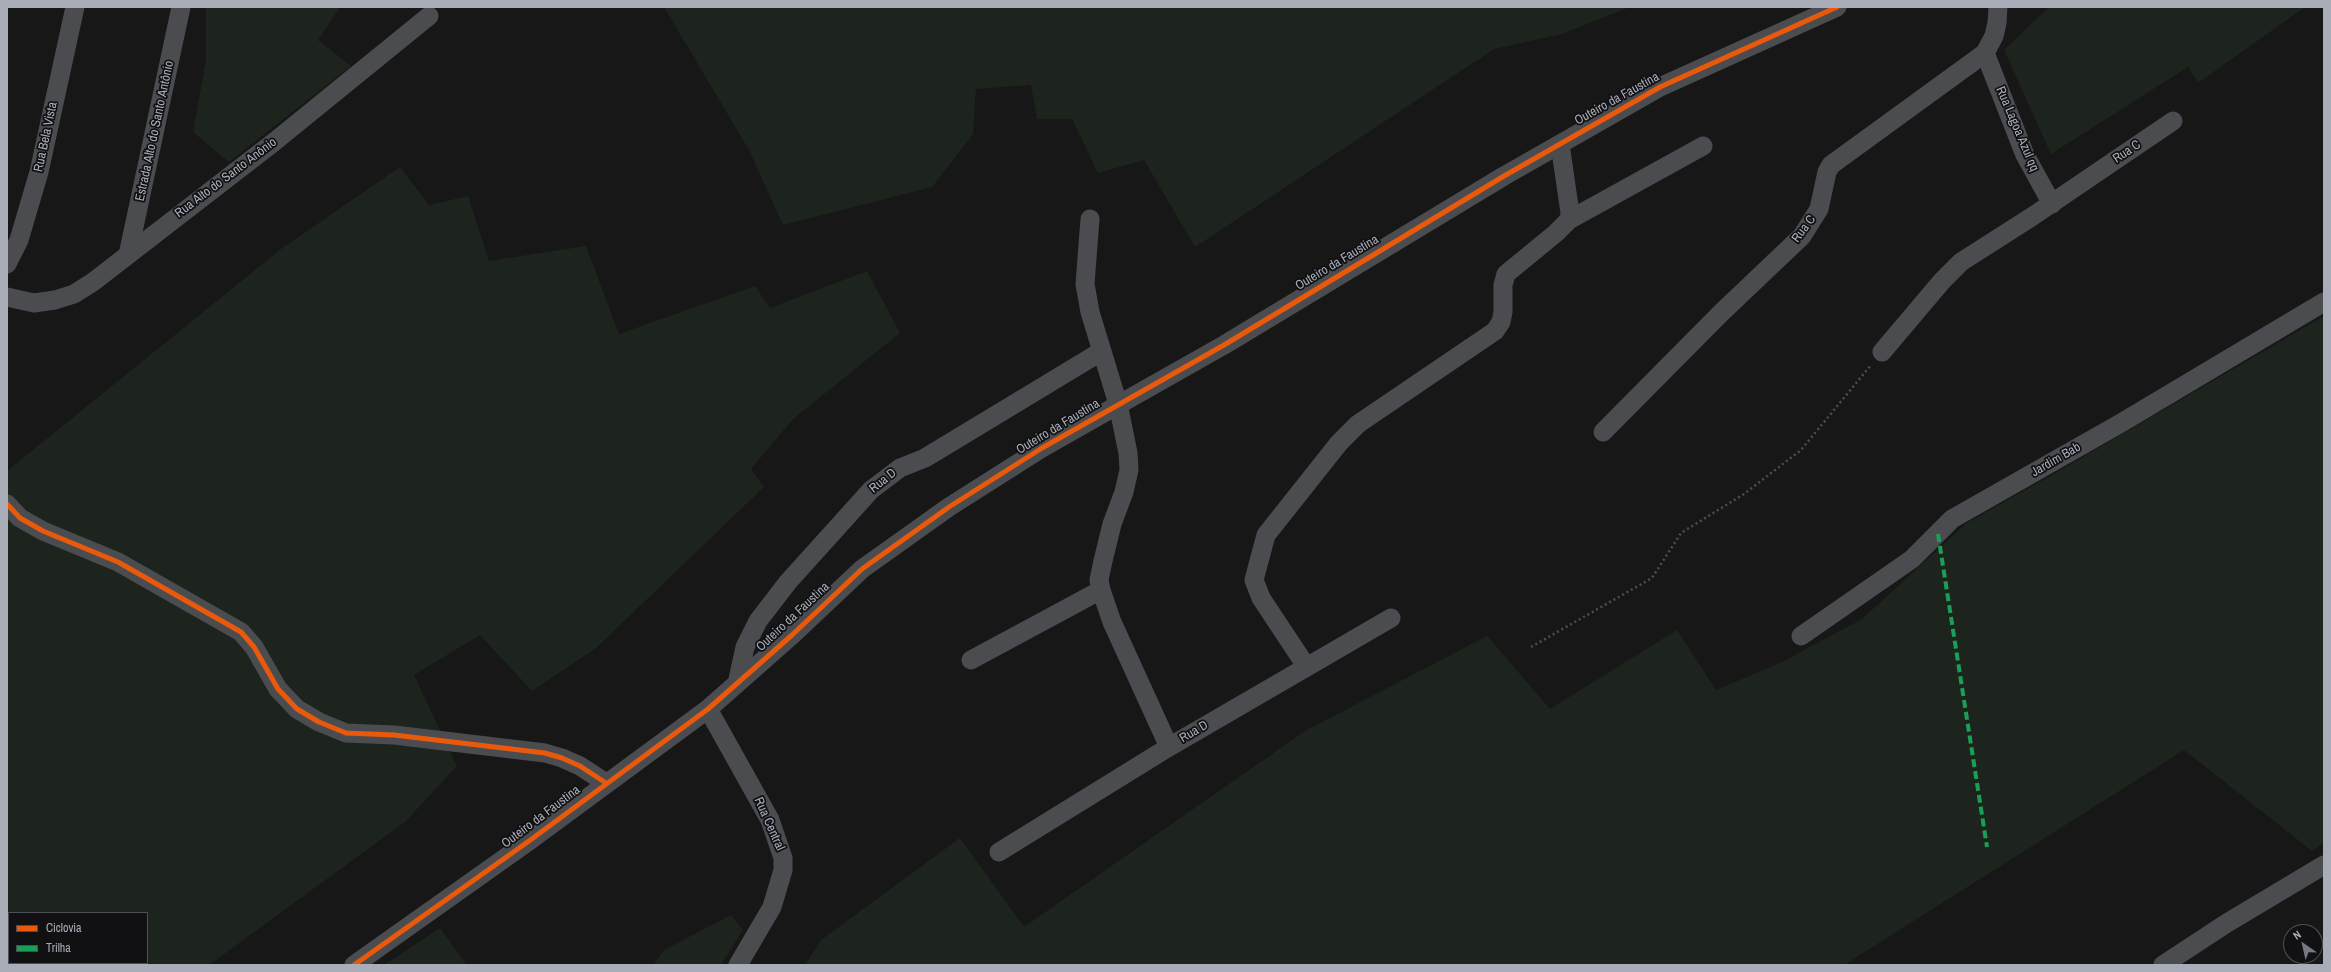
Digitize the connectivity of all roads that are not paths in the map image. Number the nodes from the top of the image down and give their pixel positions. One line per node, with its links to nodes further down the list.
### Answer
1 (75, 7): 14 (street, Rua Bela Vista)
2 (181, 7): 13 (street, Estrada Alto do Santo Antônio)
3 (1837, 7): 8 (street, Outeiro da Faustina)
4 (1998, 7): 6 (street, Rua C)
5 (429, 16): 13 (street, Rua Alto do Santo Anônio)
6 (1985, 53): 10 (street, Rua Lagoa Azul qq); 20 (street, Rua C)
7 (2173, 121): 10 (street, Rua C)
8 (1560, 144): 12 (street); 19 (street, Outeiro da Faustina)
9 (1703, 146): 12 (street)
10 (2052, 204): 18 (street, Rua C)
11 (1090, 219): 17 (street)
12 (1569, 220): 26 (street)
13 (128, 255): 15 (street, Rua Alto do Santo Anônio)
14 (7, 264)
15 (7, 297)
16 (2324, 302): 24 (street, Jardim Bab)
17 (1102, 351): 19 (street); 27 (street, Rua D)
18 (1882, 352)
19 (1118, 404): 22 (street); 27 (street, Outeiro da Faustina)
20 (1603, 432)
21 (7, 504): 30 (street)
22 (1101, 590): 25 (street); 29 (street)
23 (1391, 618): 26 (street, Rua D)
24 (1801, 636)
25 (971, 660)
26 (1306, 666): 29 (street, Rua D)
27 (737, 684): 28 (street, Outeiro da Faustina)
28 (708, 709): 30 (street, Outeiro da Faustina); 34 (street, Rua Central)
29 (1169, 747): 31 (street, Rua D)
30 (606, 783): 33 (street, Outeiro da Faustina)
31 (999, 852)
32 (2324, 865): 35 (street)
33 (354, 965)
34 (738, 965)
35 (2163, 965)

